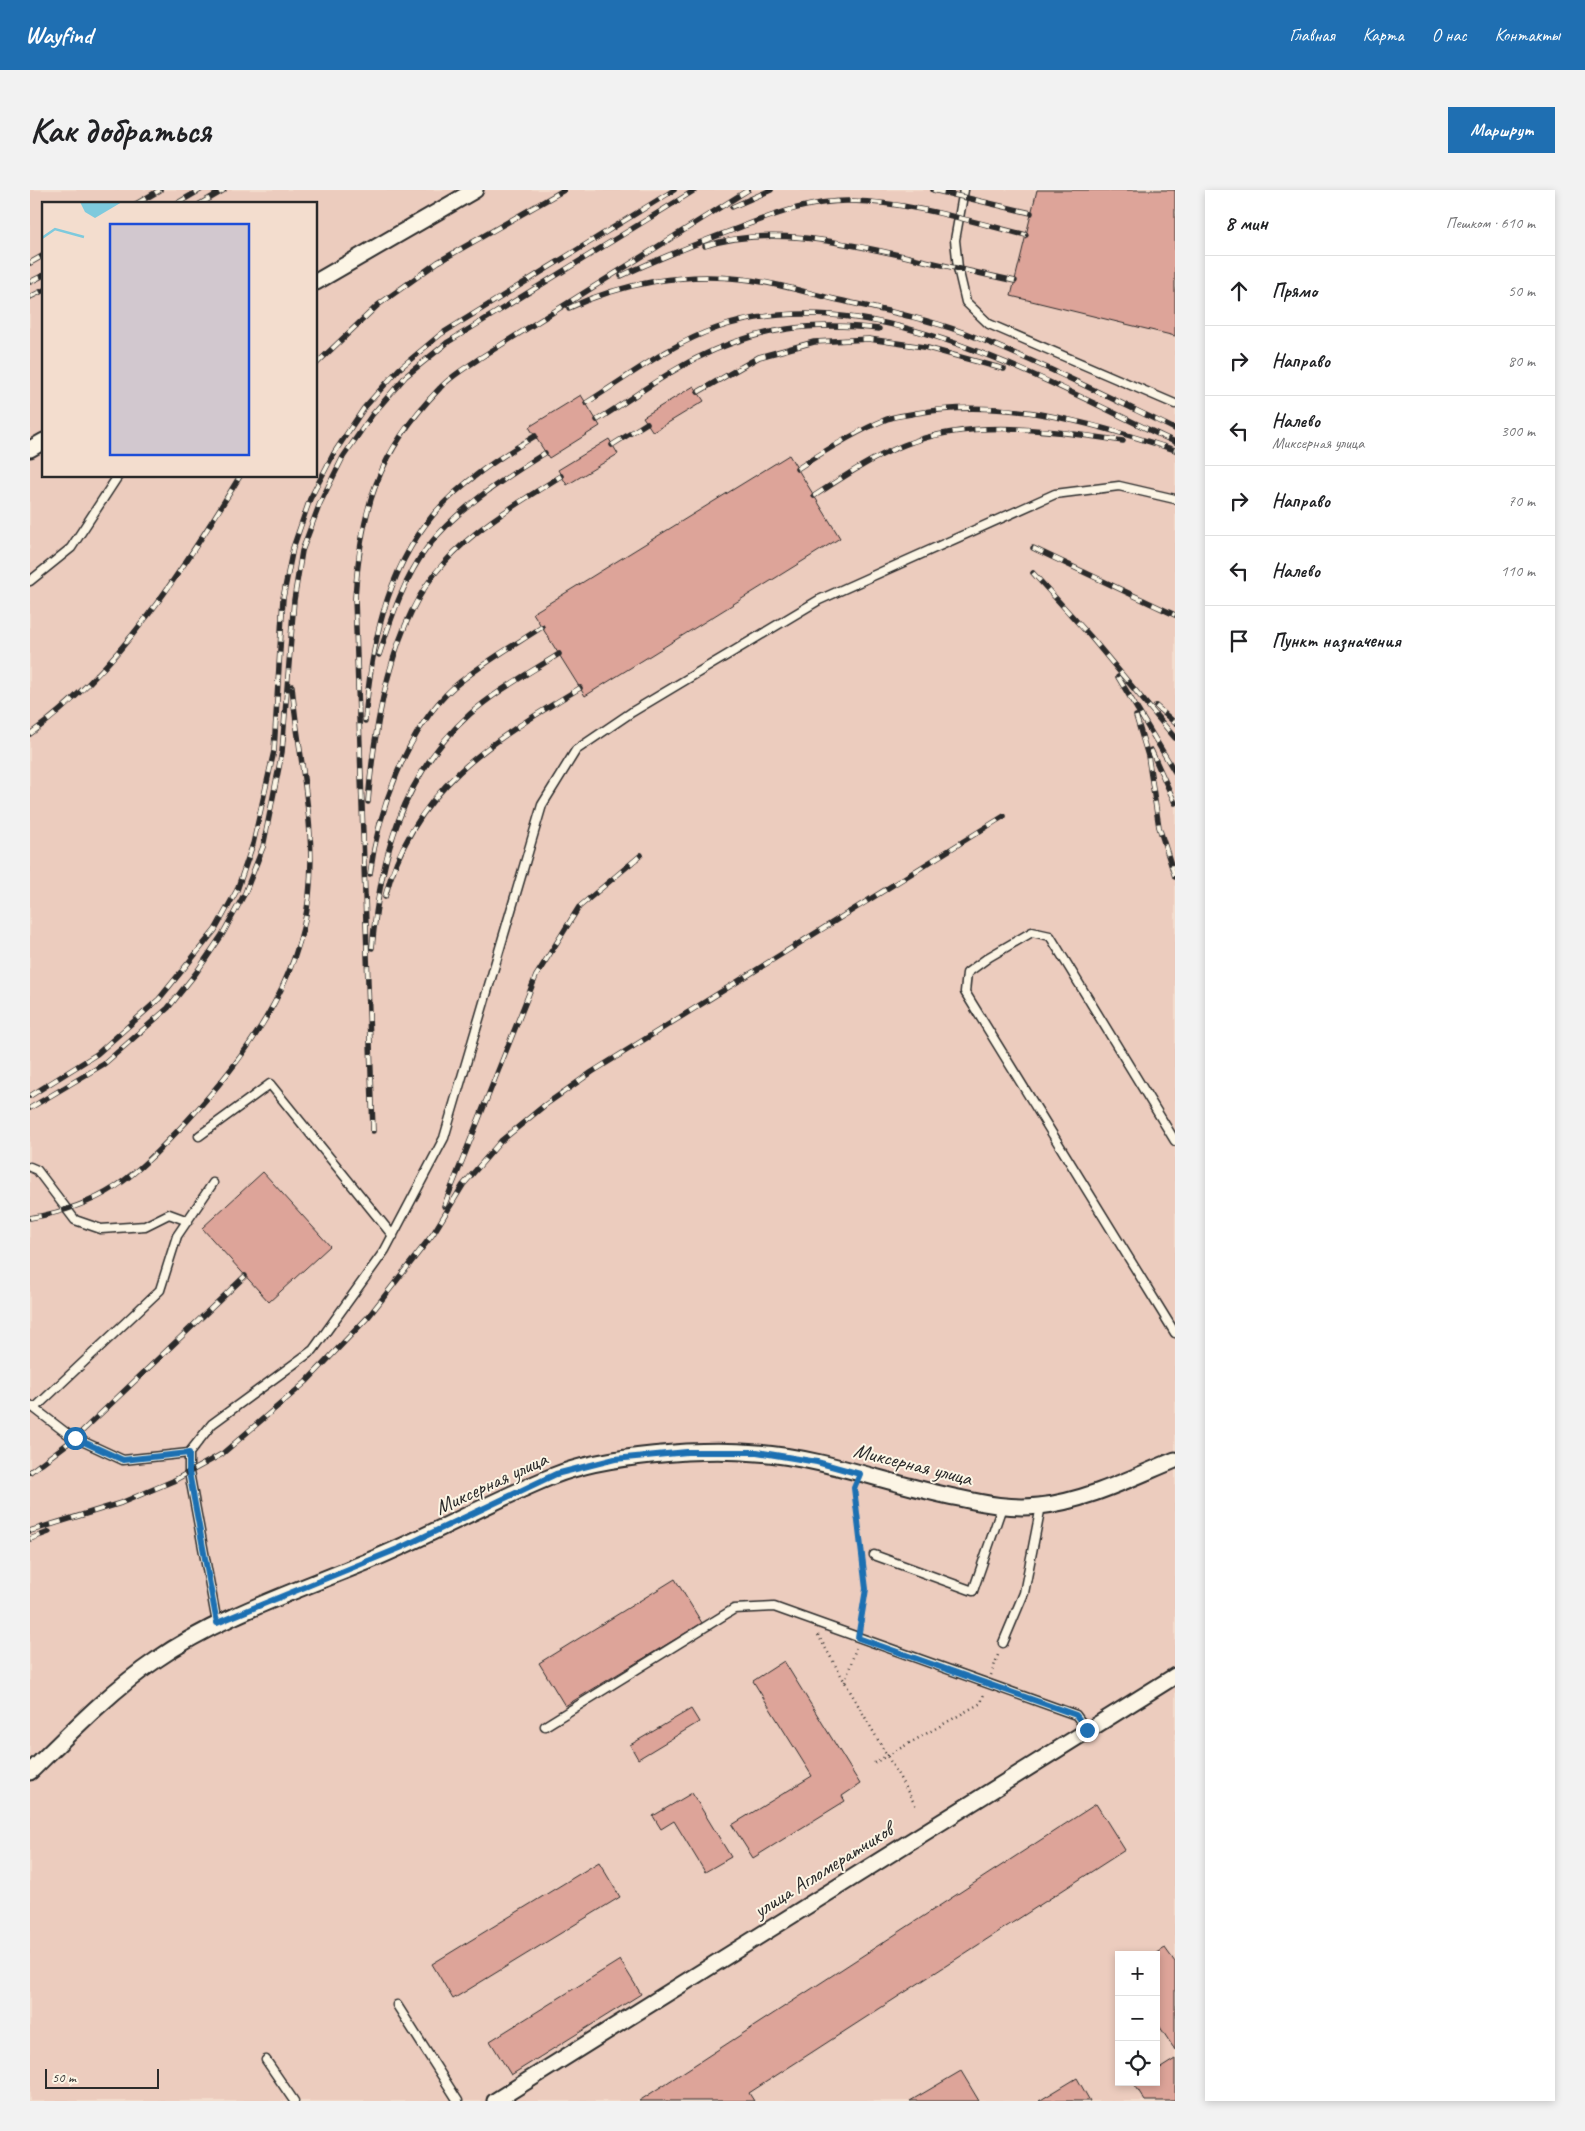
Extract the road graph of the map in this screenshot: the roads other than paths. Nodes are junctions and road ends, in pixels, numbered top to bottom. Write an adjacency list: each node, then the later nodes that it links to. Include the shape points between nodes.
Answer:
1 (475, 190): 3 (street)
2 (964, 190): 4 (lane, via 954,240 966,302 989,324)
3 (318, 281)
4 (1175, 404)
5 (42, 442): 6 (street)
6 (30, 449)
7 (117, 478): 9 (lane, via 71,548)
8 (1175, 499): 15 (lane, via 1119,486 1055,494 820,600 632,712 576,750 542,806 444,1138)
9 (30, 581)
10 (199, 1136): 15 (lane, via 270,1084)
11 (1175, 1141): 16 (lane, via 1050,936 1032,932 967,973 965,992)
12 (30, 1167): 14 (lane, via 37,1170 75,1220 101,1229 145,1226 169,1214)
13 (213, 1183): 14 (lane)
14 (188, 1221): 17 (lane, via 177,1236 160,1290)
15 (393, 1236): 18 (lane, via 313,1350 212,1424)
16 (1175, 1333)
17 (33, 1406): 18 (lane, via 69,1435 123,1460)
18 (189, 1453): 23 (lane, via 189,1472)
19 (1175, 1460): 20 (street, Миксерная улица, via 1095,1493)
20 (1041, 1506): 21 (street, Миксерная улица); 24 (lane, via 1024,1593)
21 (1002, 1507): 22 (lane, via 973,1591); 23 (street, Миксерная улица, via 817,1462 757,1452 687,1452 615,1459 556,1474 400,1548)
22 (874, 1554)
23 (217, 1623): 28 (street, Миксерная улица, via 116,1688)
24 (1002, 1643)
25 (1175, 1676): 27 (street, улица Агломератчиков)
26 (545, 1726): 27 (lane, via 734,1609 774,1608 1076,1715)
27 (1087, 1730): 33 (street, улица Агломератчиков)
28 (30, 1772)
29 (397, 2004): 32 (lane)
30 (266, 2060): 31 (lane)
31 (294, 2101)
32 (458, 2101)
33 (495, 2101)

